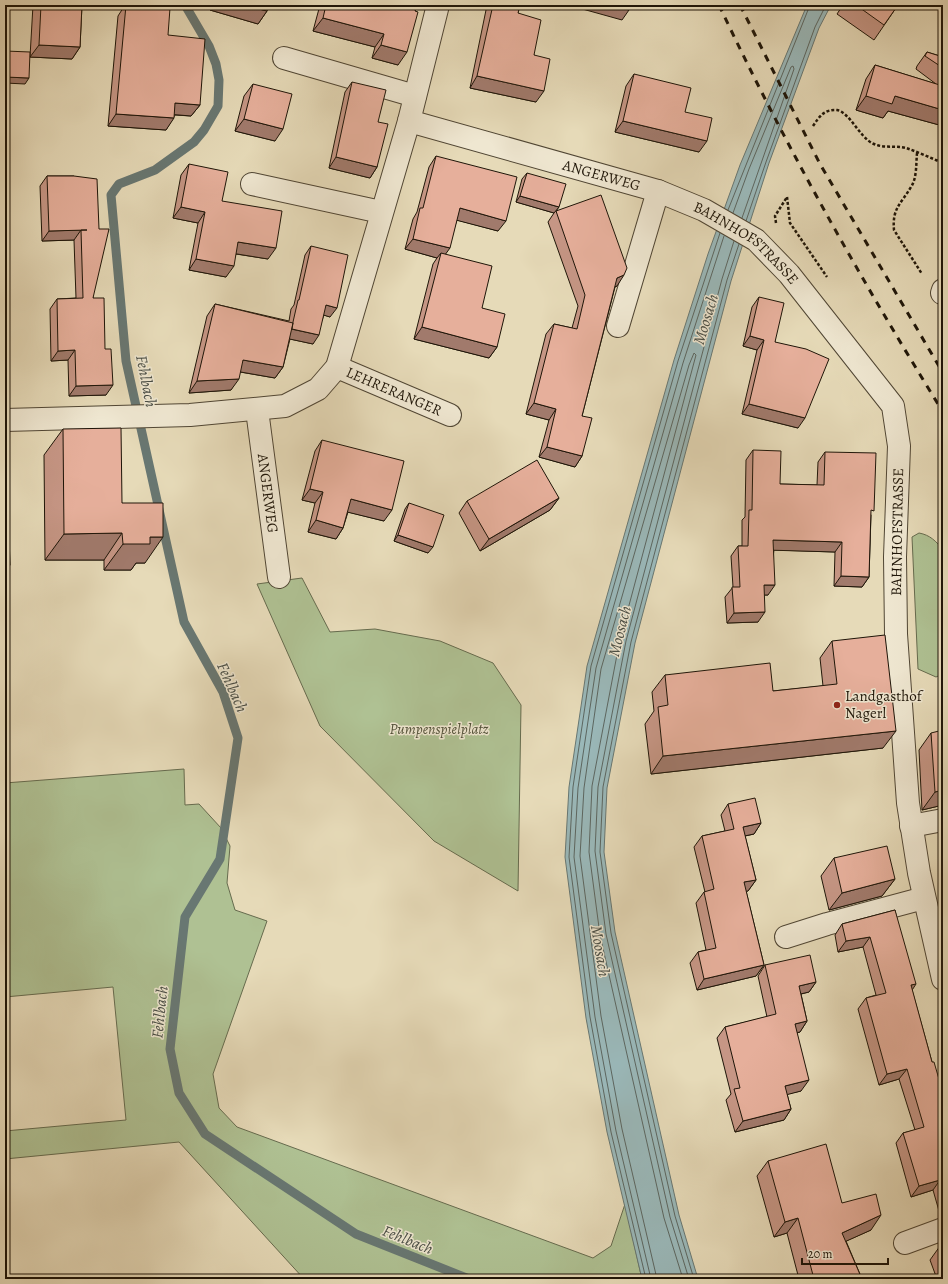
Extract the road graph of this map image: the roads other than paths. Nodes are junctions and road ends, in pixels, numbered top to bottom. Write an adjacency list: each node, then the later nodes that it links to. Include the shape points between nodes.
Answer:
1 (438, 5): 3 (street)
2 (284, 58): 3 (street)
3 (415, 96): 4 (street)
4 (409, 121): 6 (street, ANGERWEG); 7 (street)
5 (252, 184): 7 (street)
6 (658, 191): 8 (street, ANGERWEG); 15 (street, BAHNHOFSTRASSE, via 704,210 756,240 789,274 893,406 899,446 895,557 896,634)
7 (381, 212): 9 (street)
8 (618, 326)
9 (337, 367): 10 (street, via 318,389 299,400 285,406); 11 (street, LEHRERANGER)
10 (257, 410): 12 (street, via 136,417); 13 (street, ANGERWEG)
11 (450, 415)
12 (5, 420)
13 (279, 577)
14 (943, 820): 15 (street)
15 (911, 826): 16 (street, BAHNHOFSTRASSE)
16 (924, 898): 17 (street); 18 (street, BAHNHOFSTRASSE)
17 (786, 937)
18 (943, 979)
19 (943, 1229): 20 (street)
20 (905, 1243)

